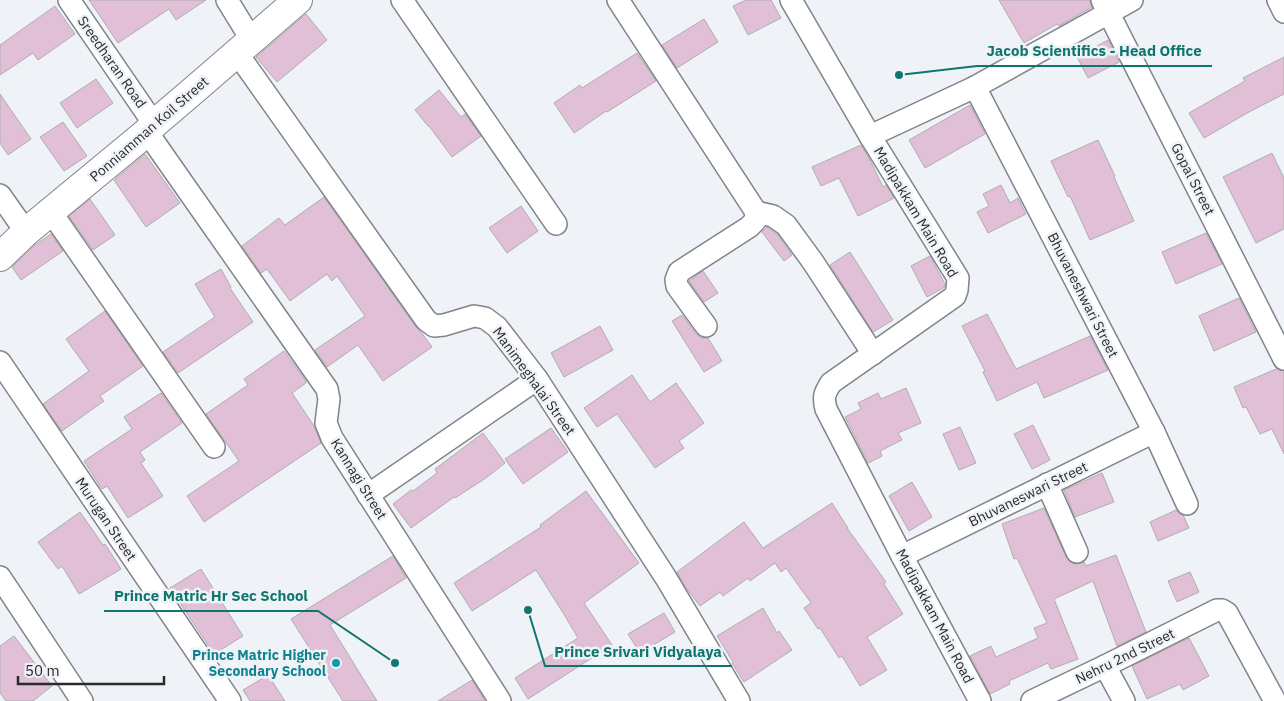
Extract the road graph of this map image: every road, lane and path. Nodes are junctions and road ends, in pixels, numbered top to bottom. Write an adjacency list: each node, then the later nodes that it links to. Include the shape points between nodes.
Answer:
1 (69, 0): 13 (street, Sreedharan Road)
2 (227, 0): 11 (street, Manimeghalai Street)
3 (298, 0): 11 (street, Ponniamman Koil Street)
4 (402, 0): 18 (street)
5 (618, 0): 17 (street)
6 (791, 0): 14 (street, Madipakkam Main Road)
7 (1132, 0): 9 (street)
8 (1278, 0): 10 (street)
9 (1106, 7): 12 (street); 23 (street, Gopal Street)
10 (1284, 12)
11 (244, 46): 13 (street, Ponniamman Koil Street); 25 (street, Manimeghalai Street, via 426,320 434,326 474,316 485,318 497,326)
12 (975, 87): 14 (street); 26 (street, Bhuvaneshwari Street)
13 (151, 128): 16 (street, Ponniamman Koil Street); 29 (street, Kannagi Street, via 327,389 326,423)
14 (870, 136): 22 (street, Madipakkam Main Road, via 958,278 955,296)
15 (0, 195): 19 (street)
16 (51, 212): 19 (street, Ponniamman Koil Street); 27 (street)
17 (756, 212): 21 (street, via 755,221 749,227 678,272 677,286); 22 (street, via 774,216 786,225)
18 (556, 224)
19 (26, 232): 20 (street, Ponniamman Koil Street)
20 (0, 257)
21 (706, 326)
22 (873, 354): 32 (street, Madipakkam Main Road, via 830,383 824,400)
23 (1284, 359)
24 (0, 362): 36 (street, Murugan Street)
25 (537, 380): 29 (street); 38 (street, Manimeghalai Street, via 666,578)
26 (1154, 432): 28 (street, Bhuvaneswari Street); 30 (street, Bhuvaneshwari Street)
27 (214, 447)
28 (1047, 484): 31 (street); 32 (street, Bhuvaneswari Street)
29 (368, 495): 37 (street, Kannagi Street)
30 (1188, 504)
31 (1077, 552)
32 (902, 556): 39 (street, Madipakkam Main Road)
33 (0, 577): 35 (street)
34 (1104, 666): 40 (street, Nehru 2nd Street); 41 (street); 42 (street, Nehru 2nd Street, via 1222,610 1227,612)
35 (82, 701)
36 (230, 701)
37 (500, 701)
38 (739, 701)
39 (980, 701)
40 (1032, 701)
41 (1124, 701)
42 (1275, 701)

